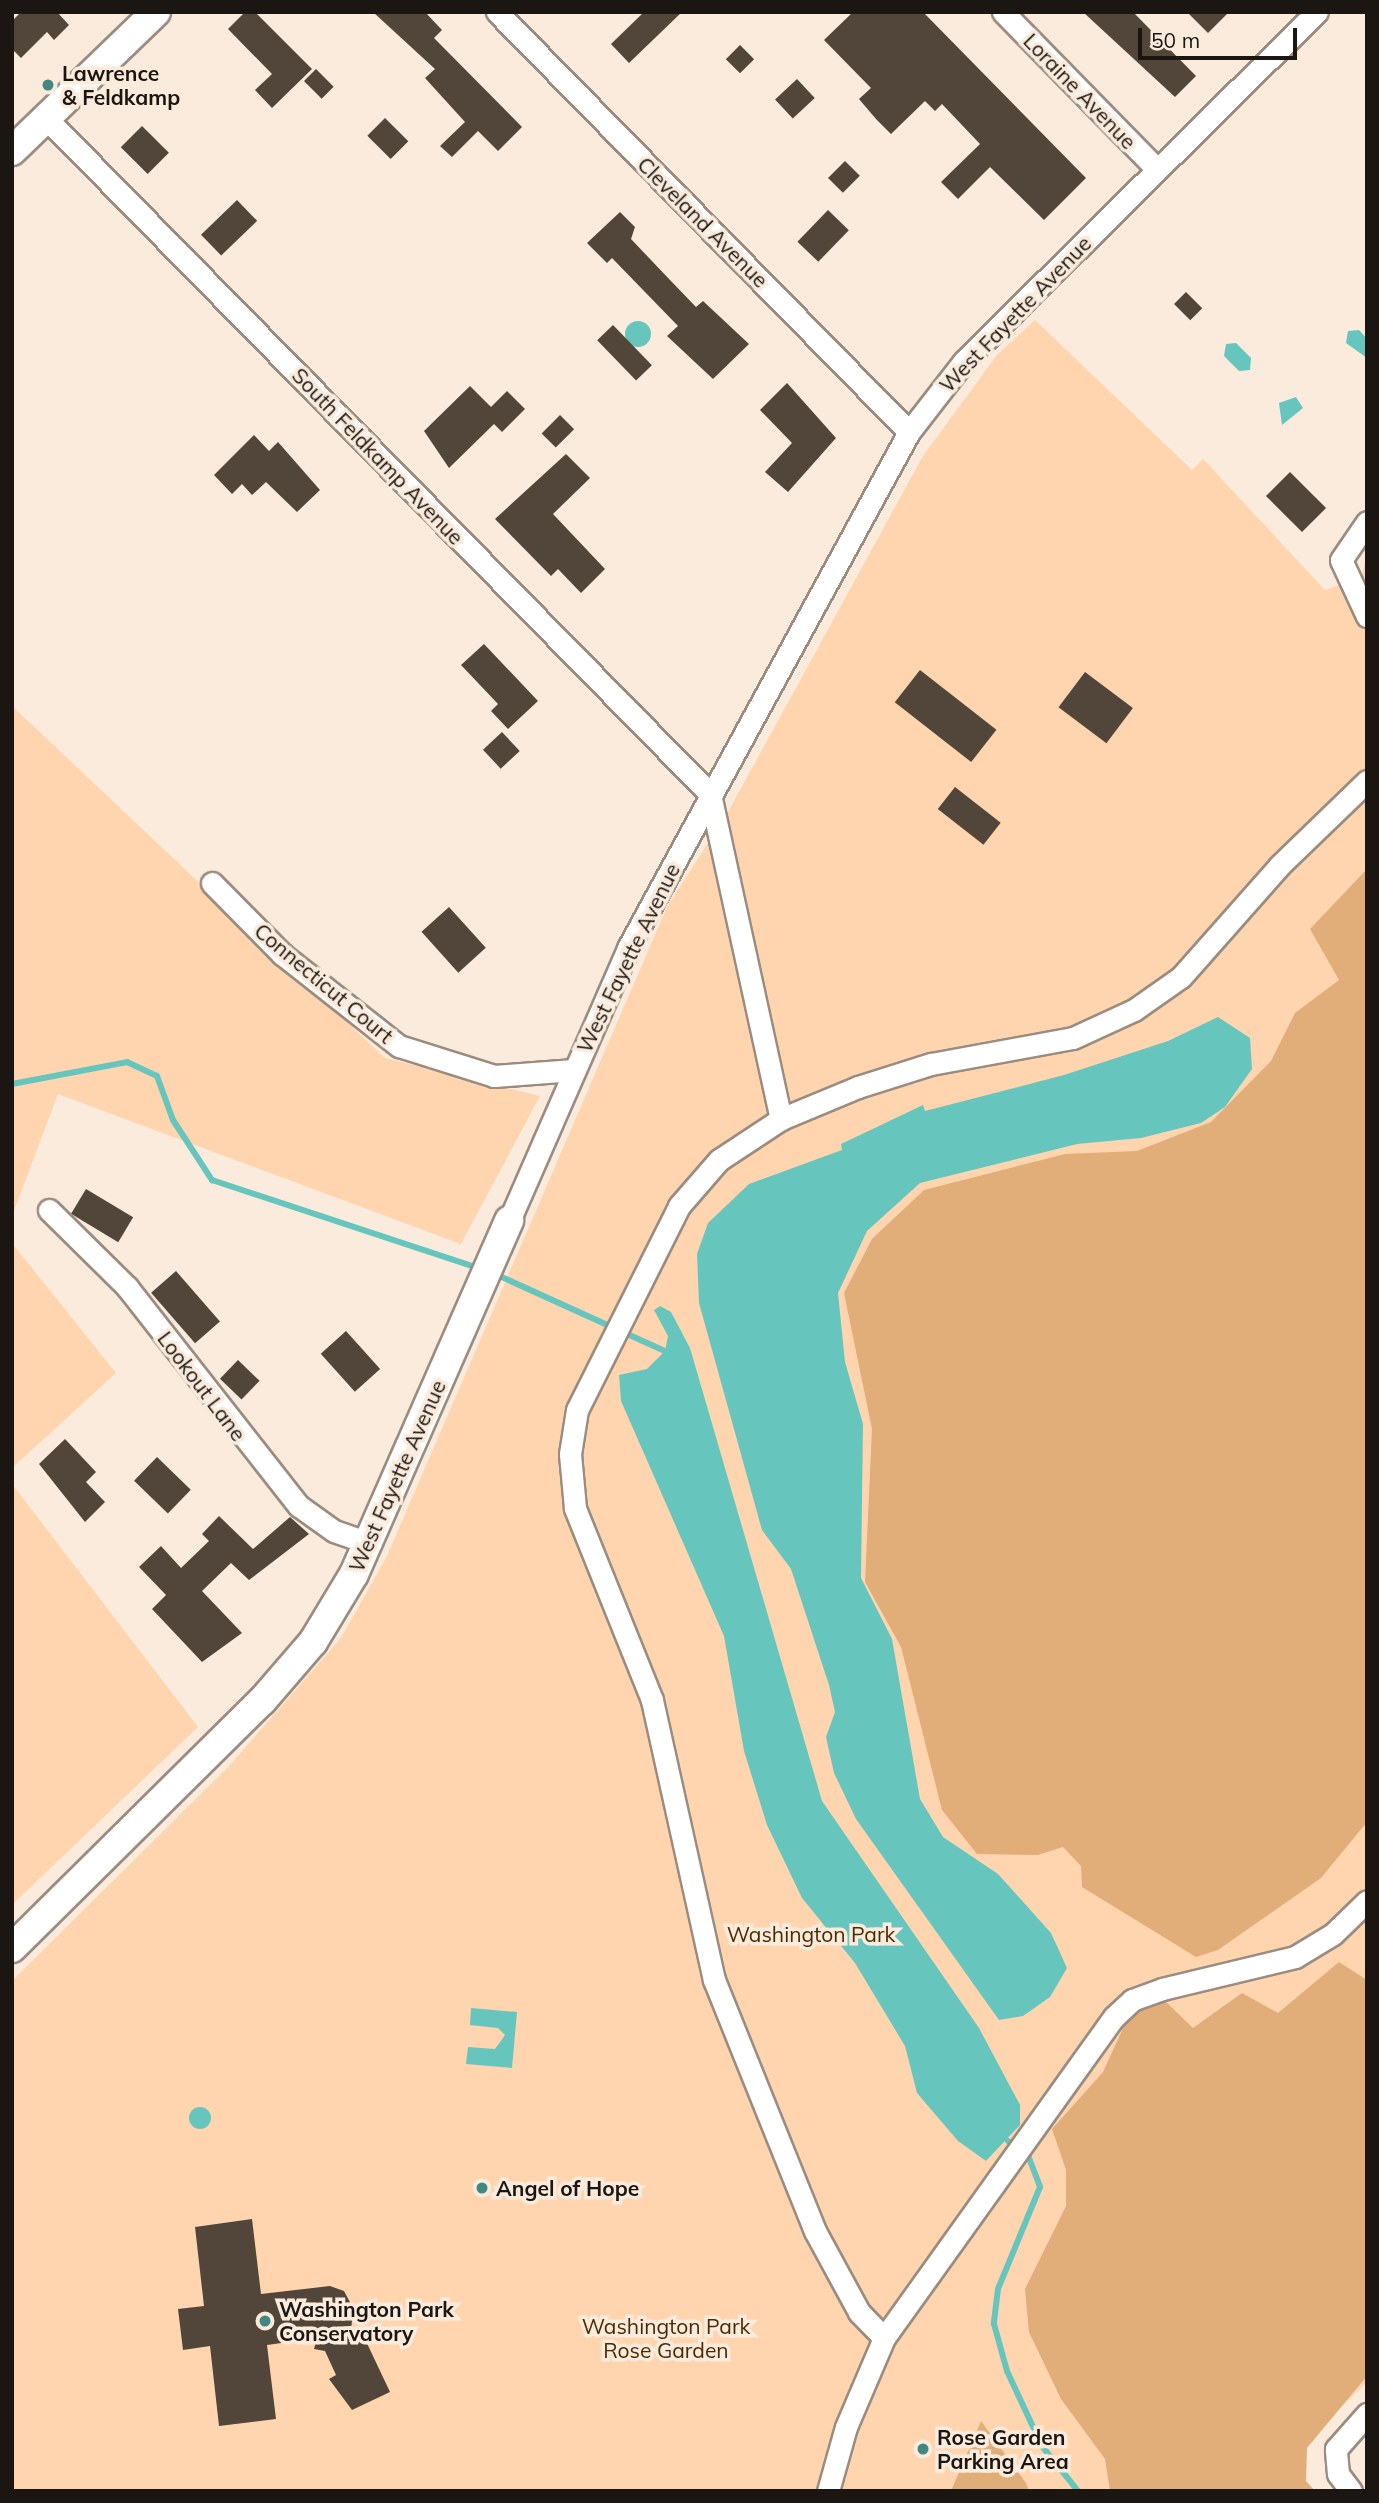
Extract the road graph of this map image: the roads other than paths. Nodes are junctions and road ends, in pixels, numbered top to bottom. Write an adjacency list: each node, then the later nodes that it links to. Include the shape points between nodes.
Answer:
1 (156, 12): 5 (street)
2 (497, 12): 8 (street, Cleveland Avenue)
3 (1003, 12): 7 (street, Loraine Avenue)
4 (1317, 12): 7 (street, West Fayette Avenue)
5 (46, 118): 6 (street); 12 (street, South Feldkamp Avenue)
6 (12, 151)
7 (1157, 169): 8 (street, West Fayette Avenue, via 964,361)
8 (909, 432): 12 (street, West Fayette Avenue)
9 (1367, 522): 10 (street, via 1341,560)
10 (1367, 616)
11 (1367, 781): 15 (street, via 1181,976 1134,1010 1073,1038 904,1070)
12 (710, 794): 14 (street, West Fayette Avenue, via 628,948); 15 (street)
13 (212, 883): 14 (street, Connecticut Court, via 282,954 399,1046 494,1076)
14 (574, 1070): 17 (street, West Fayette Avenue)
15 (780, 1119): 21 (street, via 719,1160 689,1191 609,1342 571,1434 575,1508 652,1700 714,1980 732,2032 830,2261)
16 (49, 1210): 18 (street, Lookout Lane, via 127,1287 299,1506 334,1531)
17 (509, 1221): 18 (street, West Fayette Avenue)
18 (368, 1543): 20 (street, West Fayette Avenue, via 326,1623 262,1701)
19 (1367, 1901): 21 (street, via 1333,1934 1295,1957 1132,2000)
20 (12, 1948)
21 (884, 2338): 23 (street, via 846,2427)
22 (1367, 2414): 24 (street, via 1344,2438 1334,2462)
23 (828, 2491)
24 (1351, 2491)

